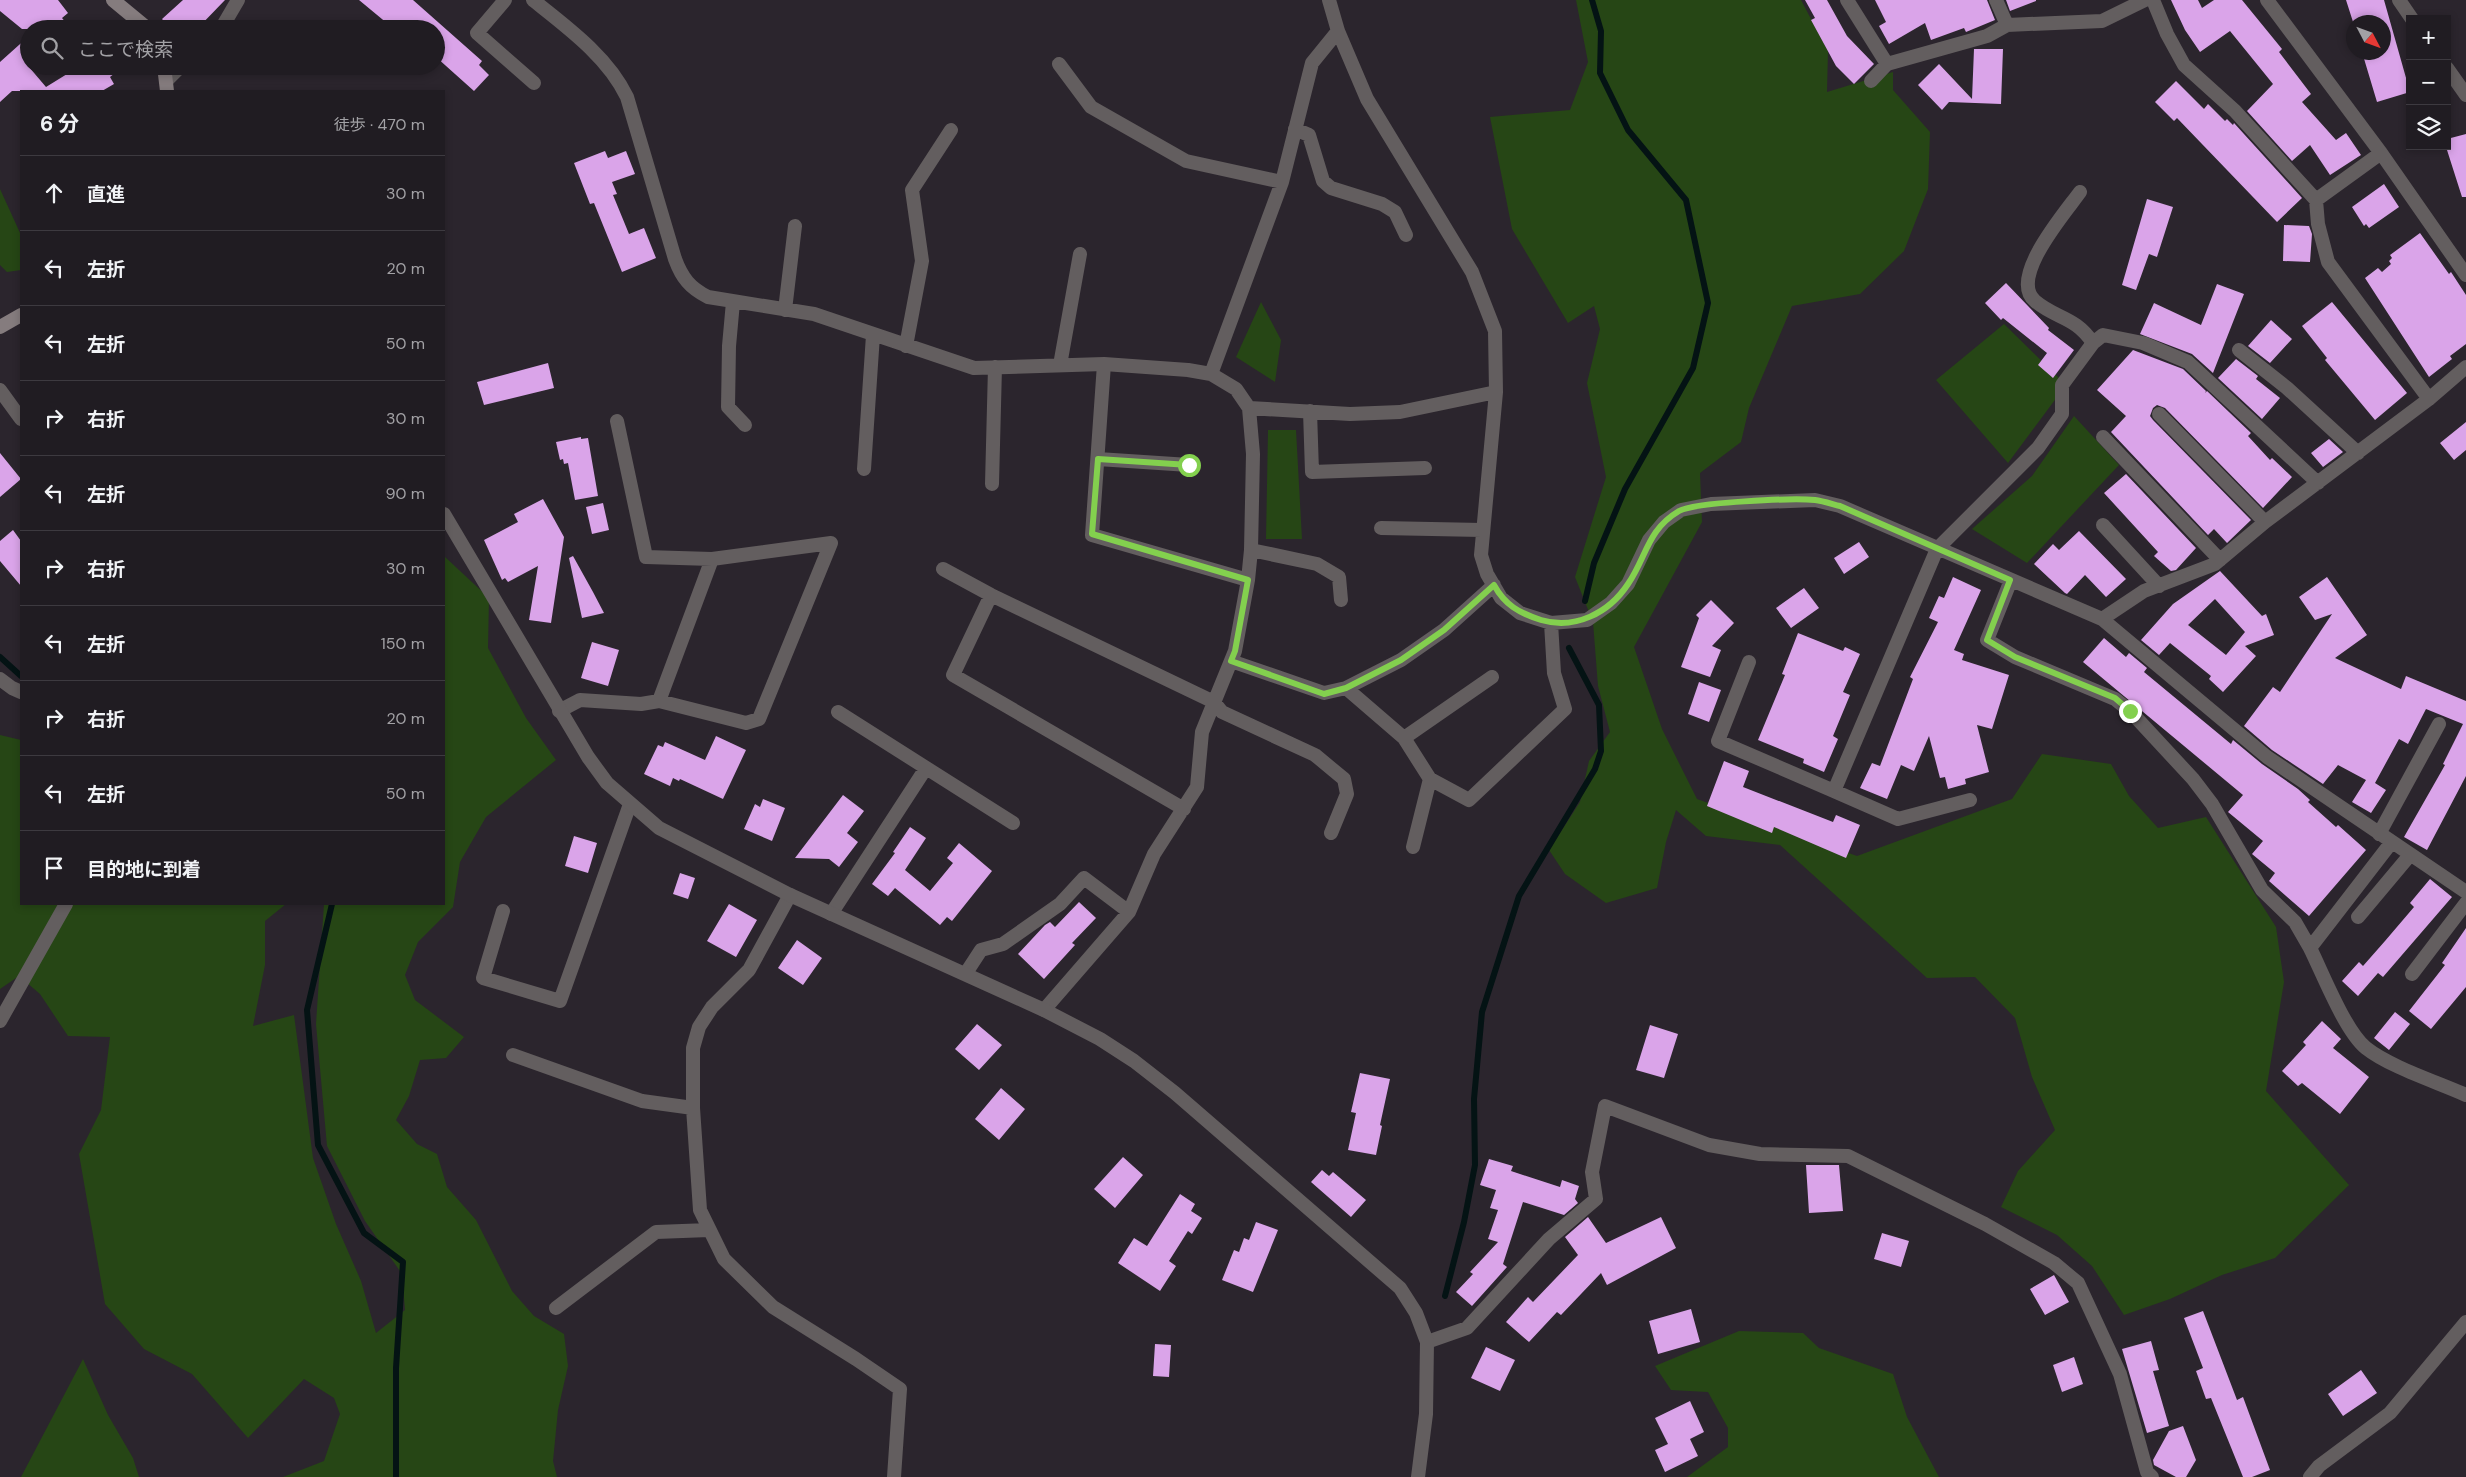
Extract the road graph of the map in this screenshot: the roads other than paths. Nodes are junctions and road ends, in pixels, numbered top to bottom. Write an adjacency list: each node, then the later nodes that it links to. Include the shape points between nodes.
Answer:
1 (113, 0): 13 (main road)
2 (238, 0): 14 (street)
3 (504, 0): 21 (street, via 477,33)
4 (533, 0): 33 (street, via 584,43 620,84 682,278 695,291)
5 (1330, 0): 16 (street)
6 (1848, 0): 18 (street)
7 (1996, 0): 15 (street)
8 (2145, 0): 15 (street, via 2102,21)
9 (2153, 0): 28 (street, via 2184,64 2235,111)
10 (2267, 0): 25 (street)
11 (2399, 0): 12 (street)
12 (2409, 15)
13 (137, 20)
14 (226, 20)
15 (2007, 25): 18 (street, via 1987,36)
16 (1338, 31): 24 (street, via 1312,62); 47 (street, via 1367,99 1472,272 1495,331)
17 (1059, 64): 26 (street, via 1090,107 1186,161)
18 (1887, 64): 20 (street)
19 (2451, 73): 22 (street)
20 (1871, 81)
21 (534, 83)
22 (2466, 94)
23 (951, 130): 39 (street, via 912,190 922,261)
24 (1295, 130): 26 (street); 30 (street, via 1309,136 1323,181 1331,188 1382,204 1395,212)
25 (2381, 153): 28 (street); 32 (street)
26 (1282, 182): 45 (street)
27 (2080, 192): 38 (street, via 2036,254 2027,278 2027,290 2034,301 2083,329)
28 (2316, 200): 48 (street, via 2318,224 2328,262)
29 (795, 226): 34 (street)
30 (1406, 235)
31 (1080, 254): 42 (street)
32 (2466, 275)
33 (733, 302): 34 (street); 54 (street, via 728,407)
34 (785, 310): 37 (street, via 814,314)
35 (20, 316): 36 (main road)
36 (0, 327)
37 (873, 335): 39 (street); 60 (street)
38 (2093, 343): 61 (street, via 2103,334 2143,343 2188,362); 68 (street, via 2062,385 2062,414 2038,448)
39 (906, 346): 43 (street, via 974,368)
40 (2239, 350): 56 (street, via 2287,388)
41 (1104, 364): 42 (street); 45 (street); 57 (street)
42 (1060, 365): 43 (street)
43 (994, 367): 62 (street)
44 (2466, 367): 48 (street)
45 (1211, 374): 49 (street, via 1236,389)
46 (0, 390): 52 (street)
47 (1496, 392): 50 (street, via 1400,412 1350,414); 67 (street)
48 (2429, 399): 56 (street)
49 (1249, 408): 50 (street); 69 (street, via 1253,454)
50 (1310, 411): 59 (street, via 1312,472)
51 (2159, 414): 64 (street)
52 (20, 418)
53 (617, 420): 70 (street, via 646,557)
54 (745, 425)
55 (2103, 436): 71 (street)
56 (2358, 453): 61 (street)
57 (1098, 459): 58 (street); 73 (street, via 1092,534)
58 (1189, 465)
59 (1425, 468)
60 (864, 469)
61 (2318, 483): 64 (street)
62 (992, 484)
63 (445, 516): 89 (street)
64 (2264, 522): 71 (street)
65 (2103, 525): 76 (street)
66 (1381, 528): 67 (street)
67 (1482, 530): 75 (street, via 1481,555)
68 (1937, 549): 74 (street); 80 (street, via 1840,506 1815,500 1711,504 1682,510 1664,522 1649,540 1628,584 1611,603 1587,620); 95 (street)
69 (1251, 550): 73 (street); 78 (street, via 1317,564 1339,577)
70 (712, 559): 87 (street); 87 (street, via 831,543 759,719 746,723)
71 (2220, 560): 76 (street)
72 (943, 568): 77 (street)
73 (1248, 580): 81 (street)
74 (2010, 580): 79 (street); 113 (street, via 1987,640 2015,657 2115,698 2130,711 2212,804 2262,890 2295,922)
75 (1494, 585): 80 (street, via 1501,598 1520,613); 85 (street, via 1444,630 1401,660)
76 (2159, 586): 79 (street, via 2144,591)
77 (991, 595): 88 (street); 98 (street, via 953,675)
78 (1341, 600)
79 (2102, 619): 101 (street, via 2267,757)
80 (1551, 623): 94 (street, via 1554,672 1565,709 1469,800)
81 (1231, 661): 85 (street, via 1324,694); 88 (street)
82 (1748, 662): 95 (street, via 1718,741)
83 (1492, 678): 92 (street)
84 (0, 679): 86 (street)
85 (1346, 688): 92 (street)
86 (20, 692)
87 (659, 701): 89 (street, via 641,704 580,700)
88 (1214, 702): 98 (street, via 1202,732 1197,787); 100 (street, via 1222,712 1316,755 1344,779 1347,794)
89 (559, 711): 97 (street, via 607,783)
90 (838, 712): 93 (street)
91 (2439, 724): 101 (street)
92 (1404, 738): 94 (street)
93 (926, 768): 99 (street); 111 (street)
94 (1430, 779): 103 (street)
95 (1834, 791): 96 (street, via 1898,818)
96 (1970, 800)
97 (630, 804): 106 (street, via 658,828); 109 (street, via 560,1000 483,978)
98 (1184, 809): 110 (street, via 1154,854)
99 (1012, 823)
100 (1331, 833)
101 (2379, 834): 102 (street)
102 (2391, 843): 104 (street); 113 (street)
103 (1413, 847)
104 (2410, 855): 105 (street); 112 (street)
105 (2466, 892)
106 (790, 895): 111 (street); 120 (street, via 749,970 712,1007 699,1027 693,1048)
107 (2466, 903): 115 (street)
108 (65, 905): 117 (street)
109 (503, 911)
110 (1129, 912): 114 (street, via 1084,878 1060,904 1003,944 981,950); 116 (street)
111 (831, 914): 114 (street)
112 (2358, 917)
113 (2310, 948): 119 (street, via 2351,1030 2364,1047)
114 (966, 974): 116 (street)
115 (2412, 974)
116 (1044, 1010): 124 (street, via 1100,1038 1134,1061 1374,1264 1400,1288 1416,1313)
117 (0, 1021)
118 (513, 1055): 120 (street, via 642,1101)
119 (2466, 1095)
120 (693, 1108): 121 (street, via 700,1210)
121 (709, 1230): 122 (street, via 656,1232); 125 (street, via 724,1259 773,1307 900,1389)
122 (556, 1308)
123 (2466, 1322): 128 (street, via 2390,1413 2319,1466)
124 (1427, 1342): 126 (street, via 1426,1414); 127 (street, via 1467,1328 1549,1239 1596,1199 1592,1172 1605,1106 1709,1145 1760,1154 1848,1156 1985,1224 2054,1263 2078,1283 2094,1315 2120,1374 2147,1472)
125 (894, 1477)
126 (1418, 1477)
127 (2152, 1477)
128 (2310, 1477)

